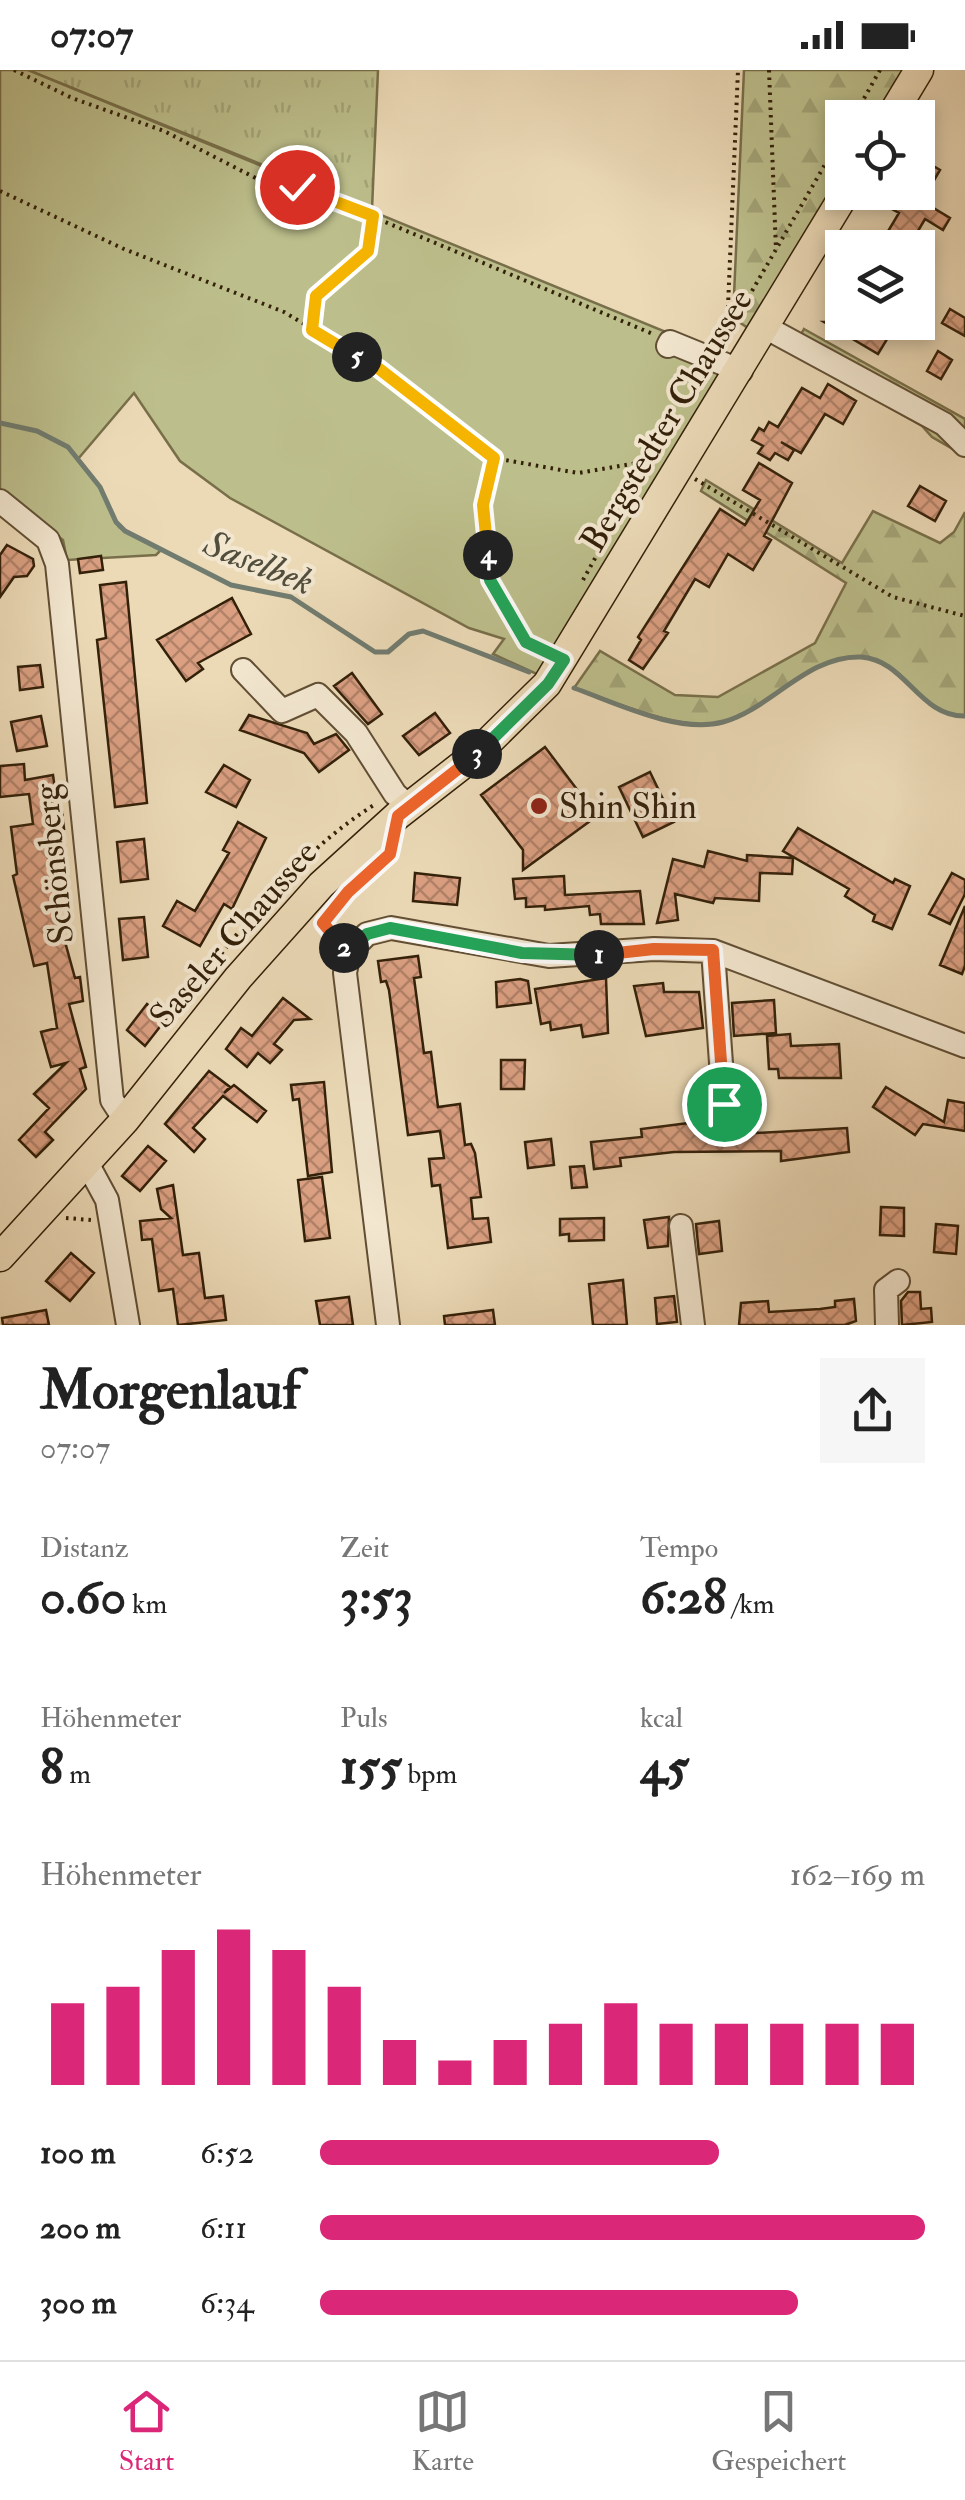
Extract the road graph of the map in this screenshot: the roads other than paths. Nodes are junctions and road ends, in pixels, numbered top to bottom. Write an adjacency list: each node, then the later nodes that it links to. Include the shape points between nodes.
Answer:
1 (919, 70): 2 (main road)
2 (901, 100)
3 (835, 210): 4 (main road, Bergstedter Chaussee)
4 (766, 327): 6 (main road, Bergstedter Chaussee); 7 (street, via 944,424)
5 (680, 344): 6 (street)
6 (740, 370): 10 (main road, Bergstedter Chaussee)
7 (965, 445)
8 (0, 502): 15 (street, Schönsberg, via 48,540 57,564 112,1100)
9 (243, 670): 11 (street, via 282,711 318,696 356,734)
10 (548, 684): 11 (main road, Saseler Chaussee, via 486,746)
11 (410, 807): 15 (main road, Saseler Chaussee, via 290,919)
12 (713, 950): 13 (street); 14 (street); 21 (street, via 577,958 390,928 367,934 349,952 347,995)
13 (965, 1046)
14 (724, 1104)
15 (125, 1120): 16 (main road, Saseler Chaussee)
16 (87, 1163): 18 (main road, Saseler Chaussee); 20 (street, via 111,1222)
17 (681, 1226): 22 (street)
18 (0, 1257)
19 (898, 1282): 23 (street, via 886,1290)
20 (128, 1325)
21 (388, 1325)
22 (693, 1325)
23 (887, 1325)

